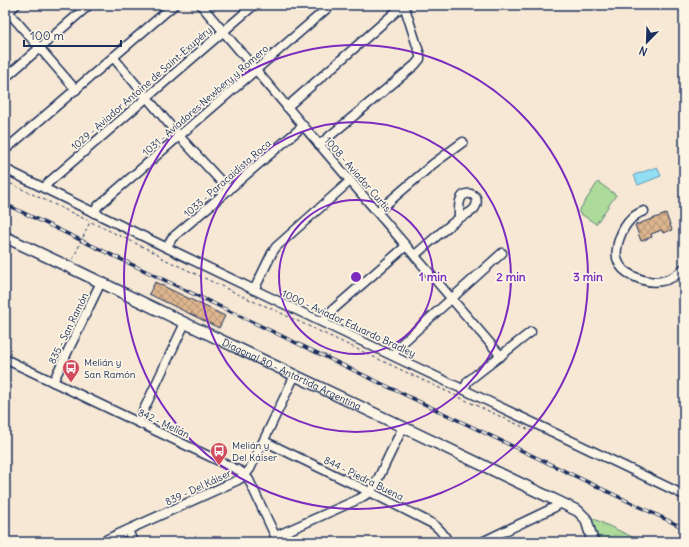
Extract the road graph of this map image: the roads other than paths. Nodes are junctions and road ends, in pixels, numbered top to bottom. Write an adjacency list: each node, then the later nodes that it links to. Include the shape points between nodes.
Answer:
1 (16, 5): 8 (street)
2 (89, 5): 10 (street)
3 (174, 5): 11 (street)
4 (201, 5): 9 (street, 1008 - Aviador Curtis)
5 (254, 5): 9 (street, 1029 - Aviador Antoine de Saint-Exupéry)
6 (331, 5): 12 (street, 1031 - Aviadores Newbery y Romero)
7 (404, 5): 16 (street); 20 (street, via 420,59)
8 (6, 11): 10 (street)
9 (223, 31): 12 (street, 1008 - Aviador Curtis); 15 (street, 1029 - Aviador Antoine de Saint-Exupéry)
10 (39, 48): 13 (street); 14 (street)
11 (113, 57): 14 (street); 15 (street)
12 (256, 70): 16 (street, 1008 - Aviador Curtis); 18 (street, 1031 - Aviadores Newbery y Romero)
13 (5, 78)
14 (76, 90): 21 (street)
15 (146, 97): 18 (street); 24 (street, 1029 - Aviador Antoine de Saint-Exupéry)
16 (287, 107): 17 (street, 1008 - Aviador Curtis)
17 (303, 126): 20 (street, 1008 - Aviador Curtis); 25 (street, 1033 - Paracaidista Roca)
18 (179, 136): 25 (street); 28 (street, 1031 - Aviadores Newbery y Romero, via 98,206)
19 (463, 142): 27 (street)
20 (319, 145): 23 (street, 1008 - Aviador Curtis)
21 (5, 150)
22 (5, 169): 24 (street, 1000 - Aviador Eduardo Bradley)
23 (350, 181): 27 (street, 1008 - Aviador Curtis); 37 (street, via 276,247)
24 (44, 188): 28 (street, 1000 - Aviador Eduardo Bradley)
25 (229, 190): 32 (street, 1033 - Paracaidista Roca, via 172,238)
26 (644, 211): 35 (street, via 634,215 623,230 616,251 617,261 631,275 654,282 669,279)
27 (377, 212): 31 (street, 1008 - Aviador Curtis)
28 (94, 213): 32 (street, 1000 - Aviador Eduardo Bradley)
29 (459, 218): 34 (street)
30 (5, 237): 36 (main road, Diagonal 80 - Antártida Argentina)
31 (406, 246): 34 (street, 1008 - Aviador Curtis); 39 (street, via 328,313)
32 (167, 247): 37 (street, 1000 - Aviador Eduardo Bradley)
33 (502, 253): 38 (street)
34 (415, 255): 38 (street, 1008 - Aviador Curtis)
35 (684, 268)
36 (101, 282): 40 (main road, Diagonal 80 - Antártida Argentina); 46 (street, 835 - San Ramón)
37 (254, 290): 39 (street, 1000 - Aviador Eduardo Bradley)
38 (452, 299): 42 (street, via 399,346); 43 (street, 1008 - Aviador Curtis)
39 (323, 322): 42 (street, 1000 - Aviador Eduardo Bradley)
40 (185, 323): 45 (main road, Diagonal 80 - Antártida Argentina); 48 (street)
41 (531, 332): 43 (street)
42 (393, 355): 47 (street, 1000 - Aviador Eduardo Bradley)
43 (501, 356): 47 (street, via 468,381)
44 (5, 359): 46 (street, 842 - Melián)
45 (295, 375): 49 (main road, Diagonal 80 - Antártida Argentina); 50 (street, 839 - Del Káiser)
46 (53, 382): 48 (street, 842 - Melián)
47 (464, 389): 53 (street, 1000 - Aviador Eduardo Bradley)
48 (138, 422): 51 (street, 842 - Melián)
49 (403, 427): 52 (street); 54 (main road, Diagonal 80 - Antártida Argentina)
50 (264, 441): 51 (street, 839 - Del Káiser); 52 (street, 844 - Piedra Buena)
51 (245, 475): 55 (street, 839 - Del Káiser); 56 (street, 842 - Melián)
52 (370, 492): 56 (street); 59 (street, 844 - Piedra Buena, via 439,528)
53 (684, 495)
54 (560, 503): 60 (street); 61 (main road, Diagonal 80 - Antártida Argentina, via 578,511 586,519)
55 (128, 530): 57 (street, 839 - Del Káiser); 58 (street)
56 (277, 539)
57 (101, 542)
58 (133, 542)
59 (448, 542)
60 (482, 542)
61 (593, 542)

